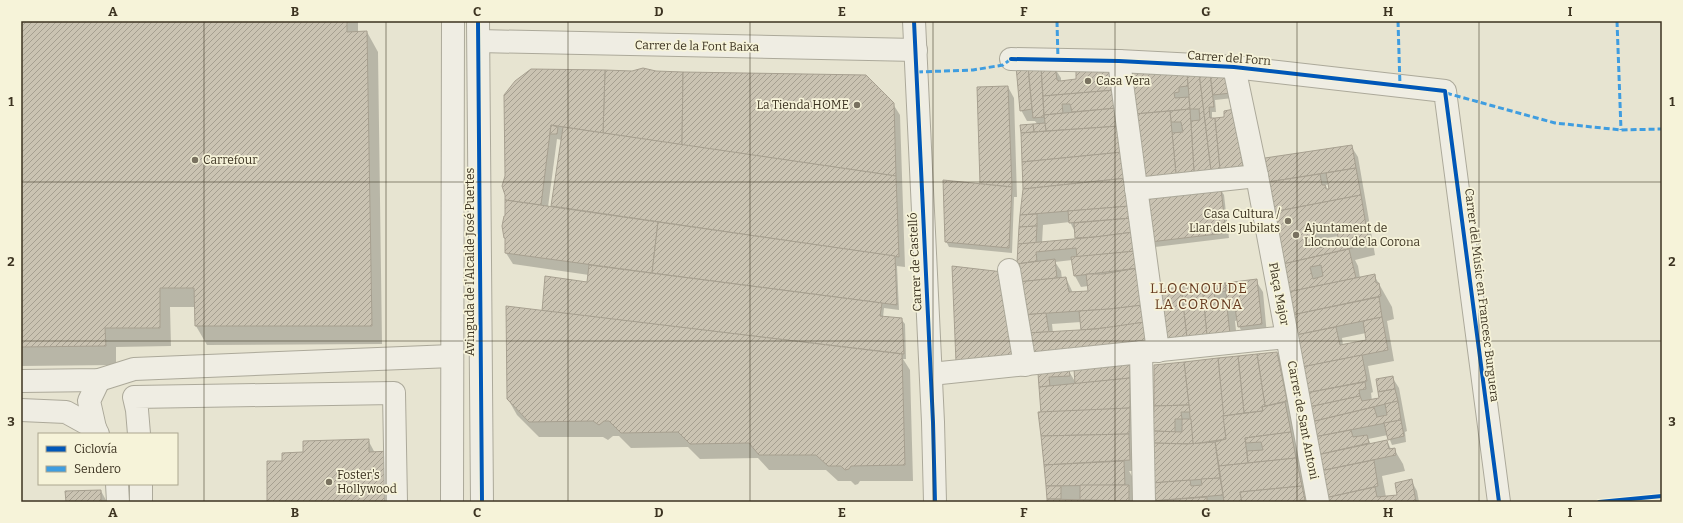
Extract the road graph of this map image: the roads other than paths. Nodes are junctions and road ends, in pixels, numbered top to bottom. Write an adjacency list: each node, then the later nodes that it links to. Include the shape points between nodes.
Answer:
1 (453, 21): 14 (street, Avinguda de l'Alcalde José Puertes)
2 (914, 21): 4 (street, Carrer de Castelló)
3 (479, 31): 4 (street, Carrer de la Font Baixa); 30 (street, Avinguda de l'Alcalde José Puertes)
4 (916, 50): 17 (street, Carrer de Castelló)
5 (1011, 59): 6 (street, Carrer del Forn)
6 (1119, 62): 7 (street, Carrer del Forn); 10 (street)
7 (1234, 67): 8 (street, Carrer del Forn); 9 (street, Plaça Major)
8 (1445, 91): 34 (street, Carrer del Músic en Francesc Burguera)
9 (1257, 176): 10 (street); 12 (street, Plaça Major)
10 (1136, 190): 13 (street)
11 (1009, 270): 16 (street)
12 (1287, 337): 13 (street, Plaça Major); 33 (street, Carrer de Sant Antoni)
13 (1149, 351): 16 (street, Plaça Major); 32 (street)
14 (452, 356): 15 (street); 29 (street, Avinguda de l'Alcalde José Puertes)
15 (394, 359): 18 (street, via 134,369); 20 (street)
16 (1025, 364): 17 (street, Plaça Major)
17 (931, 374): 31 (street, Carrer de Castelló)
18 (98, 380): 19 (street); 22 (street, via 89,402)
19 (21, 381)
20 (394, 393): 23 (street, via 134,397); 28 (street)
21 (21, 410): 22 (street, via 66,412)
22 (96, 431)
23 (139, 433)
24 (117, 485): 26 (street)
25 (141, 485): 27 (street)
26 (118, 502)
27 (141, 502)
28 (396, 502)
29 (452, 502)
30 (482, 502)
31 (935, 502)
32 (1144, 502)
33 (1318, 502)
34 (1499, 502)

